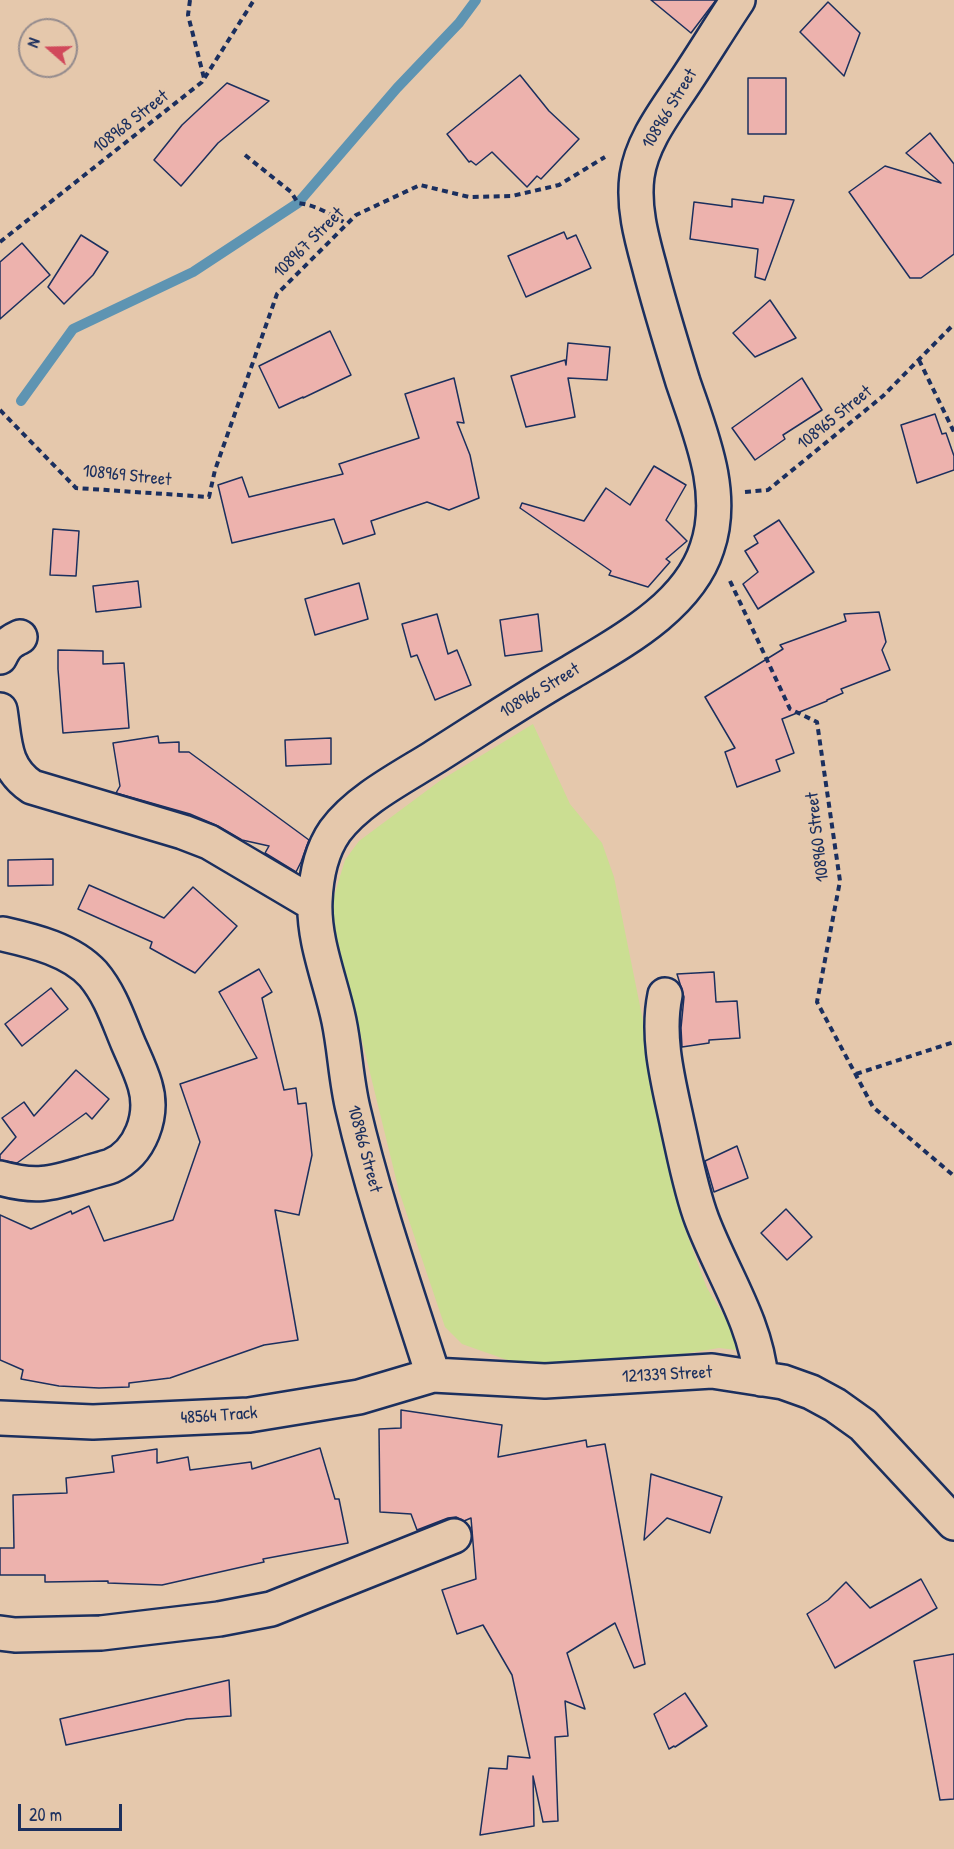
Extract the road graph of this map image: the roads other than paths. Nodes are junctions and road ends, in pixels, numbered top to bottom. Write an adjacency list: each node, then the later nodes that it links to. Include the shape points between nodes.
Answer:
1 (738, 0): 3 (street, 108966 Street, via 657,125 637,177 640,232 702,435 714,495 714,522 707,552 691,580 639,631 523,700 348,816 325,850)
2 (0, 710): 3 (street, via 6,752 20,779 32,787 209,842)
3 (314, 904): 7 (street, 108966 Street, via 339,1021 351,1104)
4 (3, 934): 6 (street, via 54,949 93,974 109,997 149,1104 142,1134 129,1153 112,1165 52,1184 33,1185)
5 (664, 995): 8 (street, via 662,1035 685,1161 701,1219 751,1331)
6 (0, 1178)
7 (433, 1375): 8 (street, 121339 Street, via 545,1381 712,1371); 9 (street, 48564 Track, via 359,1397 249,1415 93,1422)
8 (761, 1379): 10 (street, 121339 Street, via 811,1392 862,1425)
9 (0, 1418)
10 (954, 1523)
11 (454, 1536): 12 (street, via 271,1609 100,1633)
12 (0, 1633)

